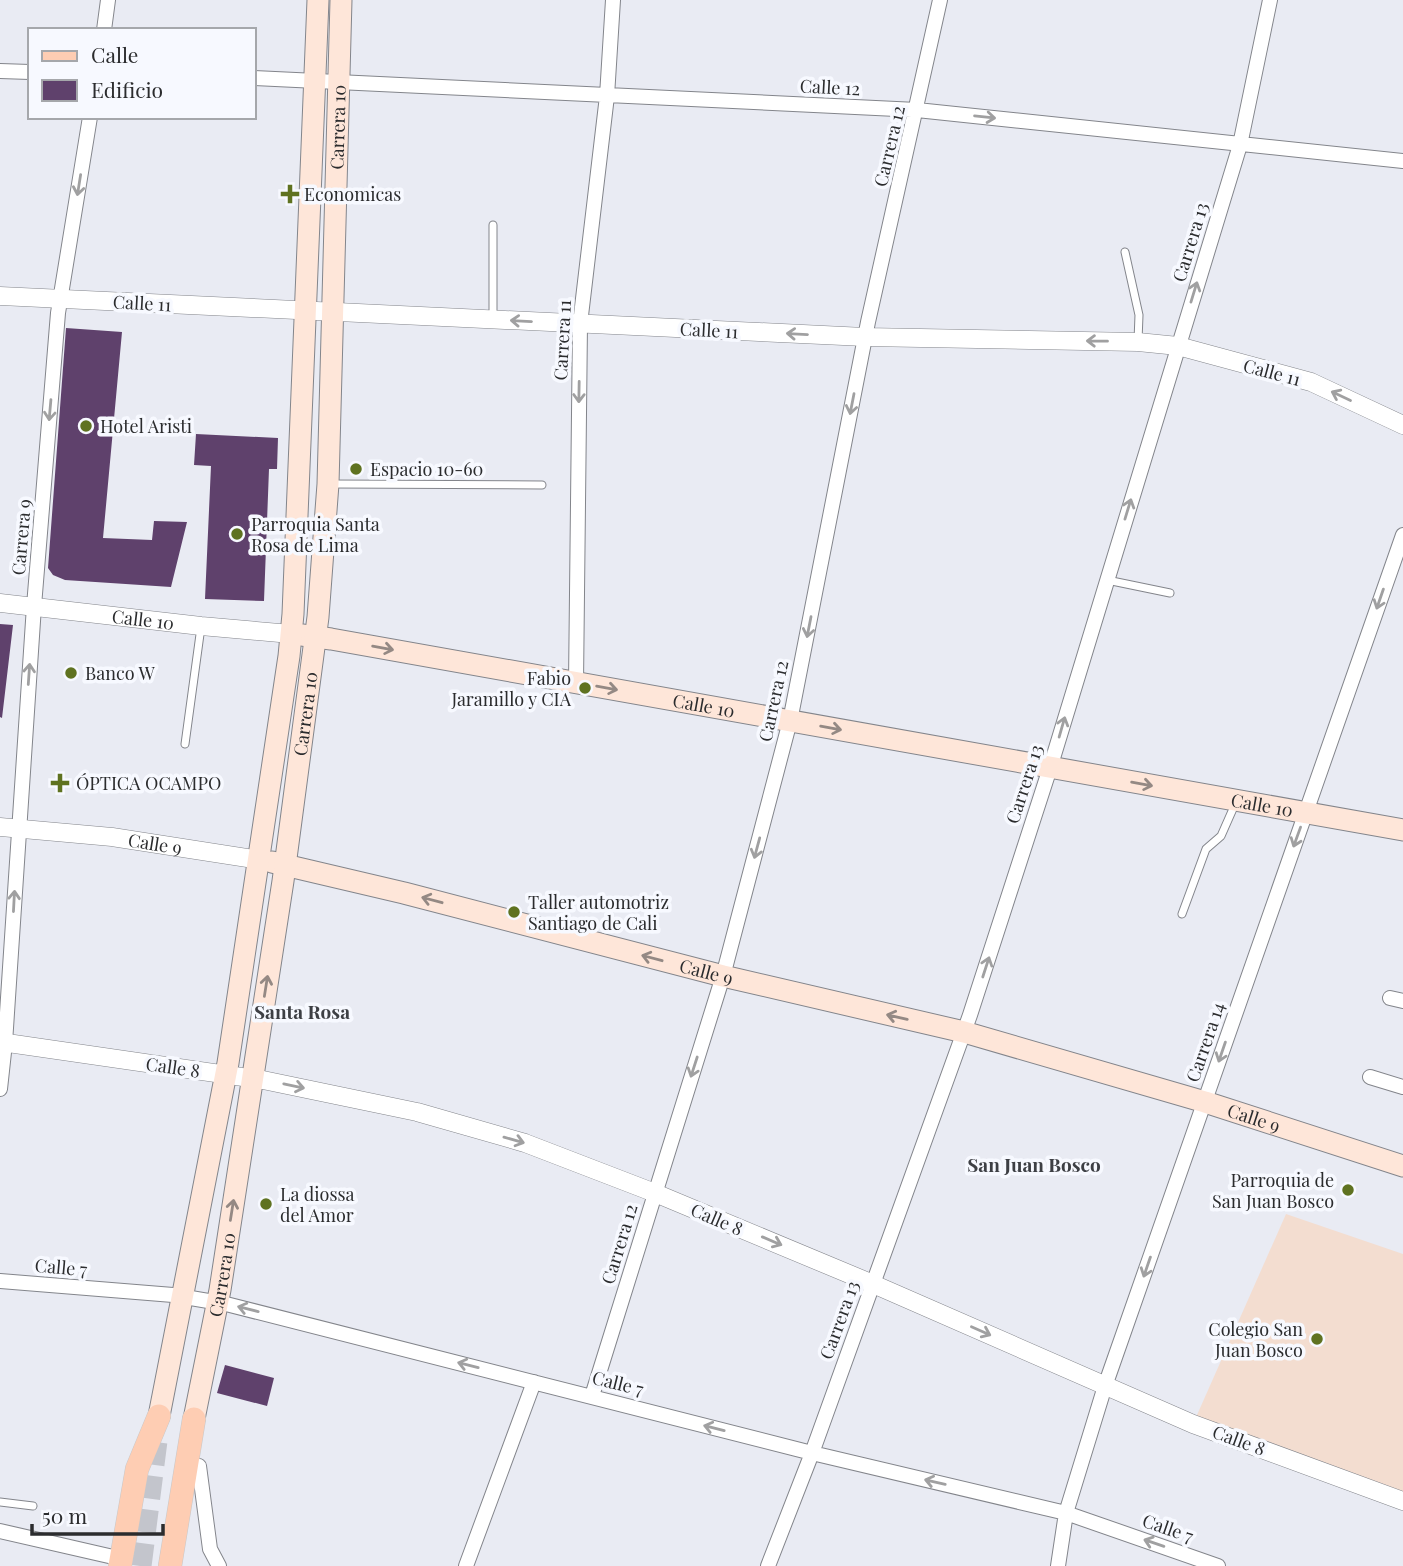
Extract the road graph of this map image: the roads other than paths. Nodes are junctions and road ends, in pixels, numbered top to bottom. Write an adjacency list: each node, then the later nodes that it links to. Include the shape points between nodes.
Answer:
1 (108, 0): 7 (street)
2 (318, 0): 11 (main road, Carrera 10)
3 (341, 0): 12 (main road, Carrera 10)
4 (613, 0): 13 (street, Carrera 11)
5 (940, 0): 14 (street, Carrera 12)
6 (1270, 0): 16 (street, Carrera 13)
7 (104, 28)
8 (0, 71): 9 (street)
9 (28, 72)
10 (256, 78): 11 (street, Calle 12)
11 (314, 79): 12 (street, Calle 12); 22 (main road, Carrera 10)
12 (339, 81): 13 (street, Calle 12); 23 (main road, Carrera 10)
13 (607, 96): 14 (street, Calle 12); 25 (street, Carrera 11)
14 (917, 110): 16 (street, Calle 12, one-way to 16); 26 (street, Carrera 12)
15 (90, 119): 21 (street, Carrera 9, one-way to 21)
16 (1240, 145): 17 (street, Calle 12); 28 (street, Carrera 13, one-way to 16)
17 (1403, 162)
18 (493, 225): 24 (lane)
19 (1125, 252): 27 (lane, via 1139,315)
20 (0, 296): 21 (street, Calle 11)
21 (61, 299): 22 (street, Calle 11); 36 (street, Carrera 9, one-way to 36)
22 (305, 310): 23 (street, Calle 11); 38 (main road, Carrera 10)
23 (332, 312): 24 (street, Calle 11); 30 (main road, Carrera 10)
24 (493, 319): 25 (street, Calle 11, one-way to 24)
25 (580, 324): 26 (street, Calle 11, one-way to 25); 40 (street, Carrera 11, one-way to 40)
26 (865, 337): 27 (street, Calle 11, one-way to 26); 41 (street, Carrera 12, one-way to 41)
27 (1138, 342): 28 (street, Calle 11)
28 (1178, 346): 29 (street, Calle 11, one-way to 28, via 1311,382); 33 (street, Carrera 13, one-way to 28)
29 (1403, 425)
30 (328, 484): 31 (lane); 39 (main road, Carrera 10)
31 (542, 485)
32 (1403, 535): 45 (street, Carrera 14, one-way to 45)
33 (1106, 580): 34 (lane); 43 (street, Carrera 13, one-way to 33)
34 (1170, 593)
35 (0, 603): 36 (street, Calle 10)
36 (34, 606): 37 (street, Calle 10); 46 (street, Carrera 9, one-way to 36)
37 (201, 626): 38 (street, Calle 10); 42 (lane)
38 (291, 634): 39 (main road, Calle 10); 48 (main road, Carrera 10)
39 (316, 637): 40 (main road, Calle 10, one-way to 40); 49 (main road, Carrera 10)
40 (576, 683): 41 (main road, Calle 10, one-way to 41)
41 (790, 721): 43 (main road, Calle 10, one-way to 43); 51 (street, Carrera 12, one-way to 51)
42 (185, 744)
43 (1050, 768): 44 (main road, Calle 10, one-way to 44); 52 (street, Carrera 13, one-way to 43)
44 (1237, 801): 45 (main road, Calle 10); 50 (lane, via 1221,836 1206,849)
45 (1305, 814): 47 (main road, Calle 10); 59 (street, Carrera 14, one-way to 59)
46 (9, 827): 48 (street, Calle 9, via 113,837); 53 (street, Carrera 9, one-way to 46)
47 (1403, 831)
48 (260, 860): 49 (main road, Calle 9); 54 (main road, Carrera 10)
49 (285, 864): 51 (main road, Calle 9, one-way to 49); 56 (main road, Carrera 10, one-way to 49)
50 (1182, 914)
51 (723, 976): 52 (main road, Calle 9, one-way to 51); 61 (street, Carrera 12, one-way to 61)
52 (964, 1032): 59 (main road, Calle 9); 63 (street, Carrera 13)
53 (3, 1042): 54 (street, Calle 8); 58 (street, Carrera 9)
54 (226, 1074): 56 (street, Calle 8); 64 (main road, Carrera 10)
55 (1370, 1077): 57 (street)
56 (252, 1078): 61 (street, Calle 8, one-way to 61, via 417,1112 525,1143); 65 (main road, Carrera 10, one-way to 56)
57 (1403, 1087)
58 (0, 1088)
59 (1205, 1101): 60 (main road, Calle 9); 67 (street, Carrera 14, one-way to 67)
60 (1403, 1166)
61 (655, 1193): 63 (street, Calle 8, one-way to 63); 68 (street, Carrera 12)
62 (0, 1281): 64 (street, Calle 7)
63 (873, 1284): 67 (street, Calle 8, one-way to 67); 71 (street, Carrera 13)
64 (183, 1297): 65 (street, Calle 7); 69 (main road, Carrera 10)
65 (217, 1302): 66 (street, Calle 7, one-way to 65); 70 (main road, Carrera 10)
66 (534, 1382): 68 (street, Calle 7); 82 (street)
67 (1105, 1386): 74 (street, Calle 8); 76 (street, Carrera 14)
68 (592, 1396): 71 (street, Calle 7, one-way to 68)
69 (158, 1424): 78 (main road, via 137,1469)
70 (193, 1426): 72 (main road); 79 (main road)
71 (812, 1453): 76 (street, Calle 7, one-way to 71); 83 (street, Carrera 13)
72 (199, 1466): 80 (main road); 81 (street, via 210,1549)
73 (0, 1502): 75 (lane)
74 (1403, 1502)
75 (33, 1506)
76 (1066, 1513): 84 (street, Carrera 14); 85 (street, Calle 7, one-way to 76)
77 (0, 1531): 78 (street)
78 (121, 1562)
79 (170, 1566)
80 (185, 1566)
81 (219, 1566)
82 (466, 1566)
83 (768, 1566)
84 (1058, 1566)
85 (1218, 1566)

